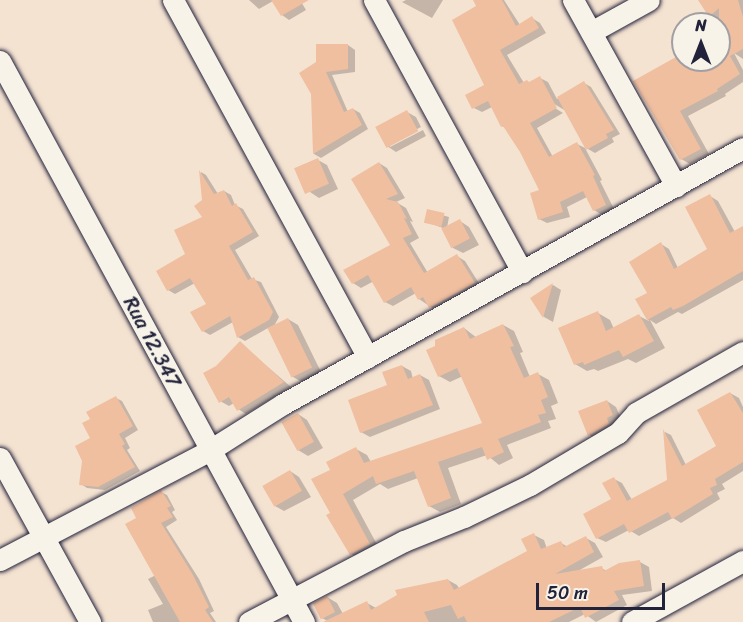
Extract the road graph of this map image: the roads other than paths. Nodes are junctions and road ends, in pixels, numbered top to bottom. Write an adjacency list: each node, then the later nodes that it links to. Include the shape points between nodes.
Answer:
1 (172, 0): 11 (street)
2 (374, 0): 9 (street)
3 (573, 0): 5 (street)
4 (649, 0): 5 (street)
5 (591, 32): 8 (street)
6 (0, 61): 12 (street, Rua 12.347)
7 (743, 148): 8 (street)
8 (676, 186): 9 (street)
9 (522, 272): 11 (street)
10 (743, 352): 17 (street, via 636,413 618,433 530,485 404,541)
11 (368, 357): 12 (street)
12 (210, 450): 14 (street); 17 (street, Rua 12.347)
13 (0, 458): 14 (street)
14 (42, 538): 15 (street); 18 (street)
15 (0, 560)
16 (743, 561): 21 (street)
17 (292, 599): 19 (street); 20 (street, Rua 12.347)
18 (90, 622)
19 (249, 622)
20 (304, 622)
21 (632, 622)

